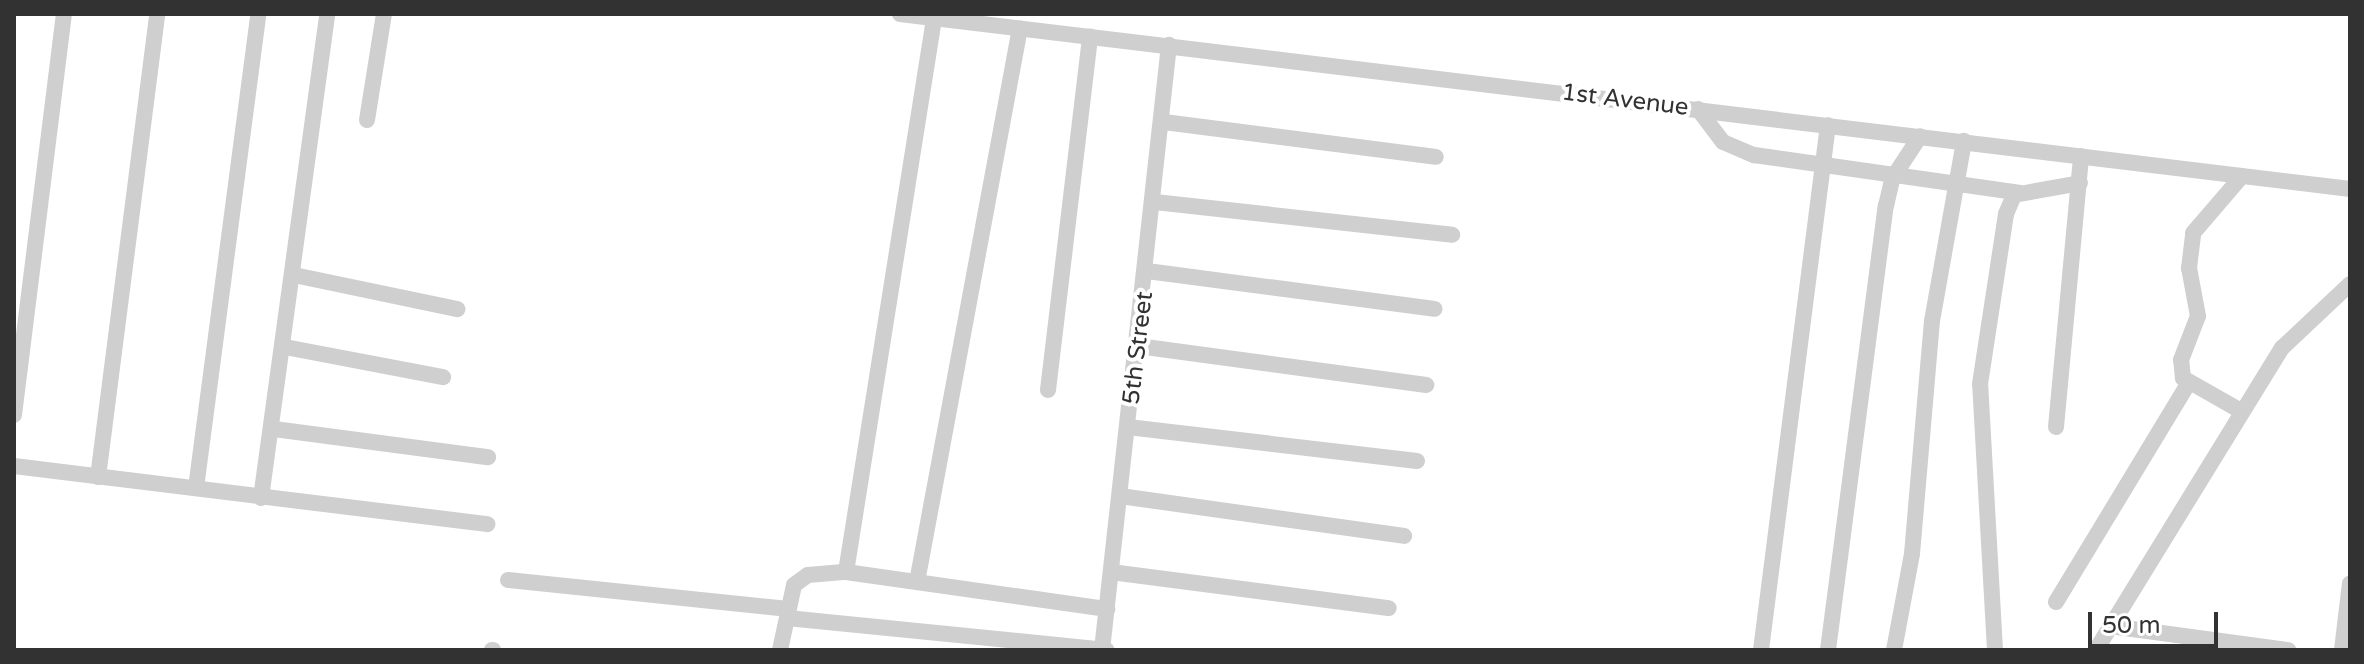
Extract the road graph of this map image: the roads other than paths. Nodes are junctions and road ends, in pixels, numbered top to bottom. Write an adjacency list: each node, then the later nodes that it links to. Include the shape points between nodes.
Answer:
1 (64, 14): 40 (street)
2 (157, 14): 47 (street)
3 (258, 14): 48 (street)
4 (327, 14): 29 (street)
5 (384, 14): 12 (street)
6 (900, 14): 7 (street, 1st Avenue)
7 (934, 19): 8 (street, 1st Avenue); 53 (street)
8 (1020, 28): 9 (street, 1st Avenue); 56 (street)
9 (1090, 36): 10 (street, 1st Avenue); 38 (street)
10 (1169, 45): 11 (street, 1st Avenue); 13 (street, 5th Street)
11 (1698, 109): 14 (street, 1st Avenue); 19 (street, via 1737,149)
12 (367, 120)
13 (1164, 122): 18 (street); 26 (street, 5th Street)
14 (1828, 125): 15 (street, 1st Avenue); 19 (street)
15 (1920, 136): 16 (street, 1st Avenue); 20 (street)
16 (1964, 141): 17 (street, 1st Avenue); 22 (street)
17 (2081, 156): 21 (street, 1st Avenue); 23 (street)
18 (1436, 157)
19 (1823, 159): 20 (street); 65 (street)
20 (1899, 171): 22 (street); 66 (street, via 1876,264)
21 (2242, 176): 24 (street, 1st Avenue); 36 (street, via 2193,233 2189,268 2198,316 2181,360)
22 (1956, 181): 25 (street); 67 (street)
23 (2080, 183): 25 (street); 42 (street)
24 (2350, 189)
25 (2020, 193): 68 (street, via 2006,214 1980,384)
26 (1155, 202): 27 (street); 28 (street, 5th Street)
27 (1452, 235)
28 (1147, 271): 32 (street); 33 (street, 5th Street)
29 (294, 275): 31 (street); 34 (street)
30 (2350, 284): 39 (street, via 2282,348)
31 (457, 309)
32 (1434, 309)
33 (1138, 346): 37 (street); 41 (street, 5th Street)
34 (285, 347): 35 (street); 43 (street)
35 (443, 377)
36 (2189, 382): 39 (street); 58 (street)
37 (1426, 385)
38 (1048, 390)
39 (2241, 411): 62 (street)
40 (14, 415)
41 (1128, 427): 45 (street); 49 (street, 5th Street)
42 (2056, 427)
43 (274, 429): 44 (street); 50 (street)
44 (488, 457)
45 (1417, 461)
46 (14, 466): 47 (street)
47 (98, 477): 48 (street)
48 (196, 488): 50 (street)
49 (1120, 496): 52 (street); 54 (street, 5th Street)
50 (261, 498): 51 (street)
51 (487, 524)
52 (1404, 536)
53 (846, 572): 56 (street); 61 (street, via 808,575 794,585)
54 (1111, 572): 59 (street); 60 (street, 5th Street)
55 (508, 580): 61 (street)
56 (917, 582): 60 (street)
57 (2350, 583): 71 (street)
58 (2056, 602)
59 (1389, 608)
60 (1107, 609): 64 (street, 5th Street)
61 (788, 613): 63 (street); 64 (street)
62 (2110, 626): 69 (street); 70 (street)
63 (780, 650)
64 (1103, 650)
65 (1761, 650)
66 (1828, 650)
67 (1894, 650)
68 (1995, 650)
69 (2096, 650)
70 (2288, 650)
71 (2342, 650)

